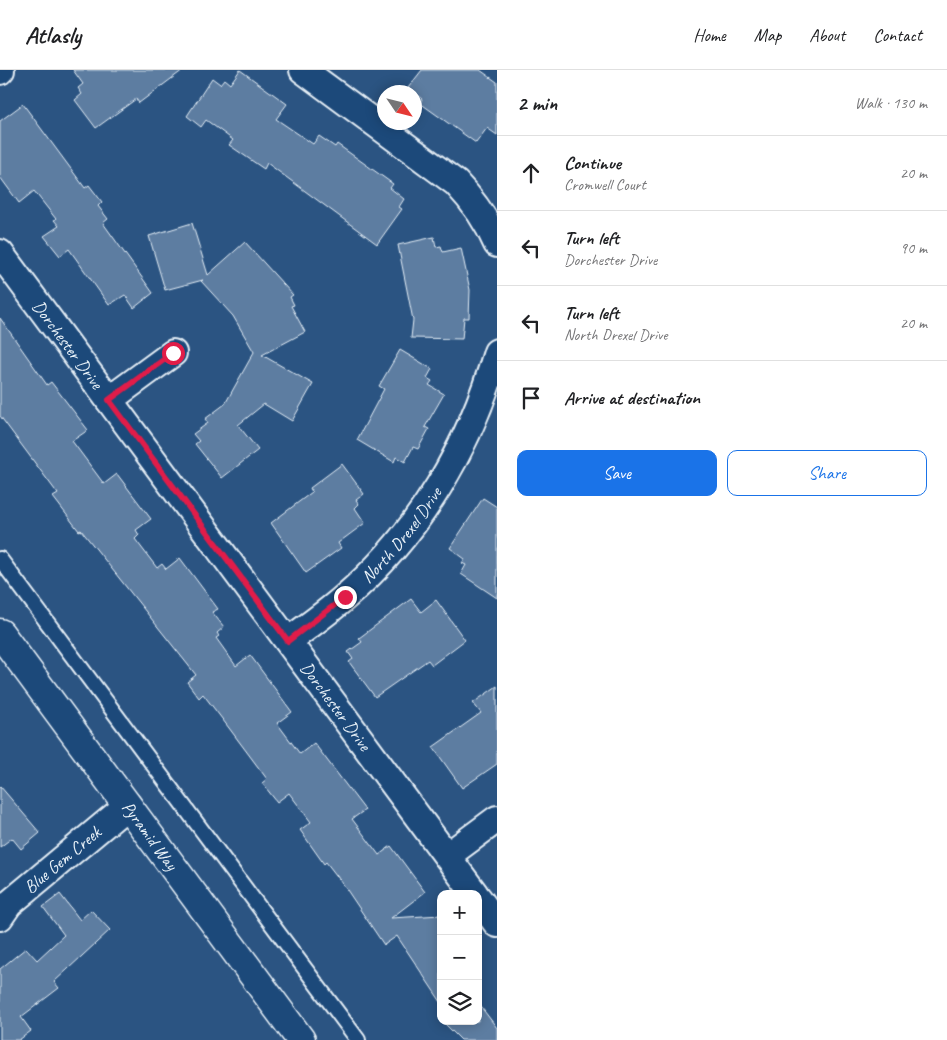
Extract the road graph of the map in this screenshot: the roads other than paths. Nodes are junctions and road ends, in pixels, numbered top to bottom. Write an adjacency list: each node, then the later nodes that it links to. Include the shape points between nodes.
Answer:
1 (303, 70): 2 (street, via 456,183 475,203)
2 (497, 244)
3 (0, 253): 6 (street, Dorchester Drive)
4 (497, 352): 9 (street, North Drexel Drive, via 468,435 443,481 415,522 382,562 345,597)
5 (173, 353): 6 (street)
6 (109, 400): 9 (street, Dorchester Drive)
7 (0, 559): 18 (lane)
8 (0, 633): 10 (main road, Pyramid Way)
9 (288, 641): 12 (street, Dorchester Drive)
10 (128, 805): 15 (street, Blue Gem Creek); 17 (main road, Pyramid Way)
11 (497, 820): 12 (street)
12 (447, 856): 13 (street, Dorchester Drive)
13 (472, 890)
14 (482, 903): 16 (street)
15 (3, 906)
16 (497, 924)
17 (300, 1040)
18 (358, 1040)

